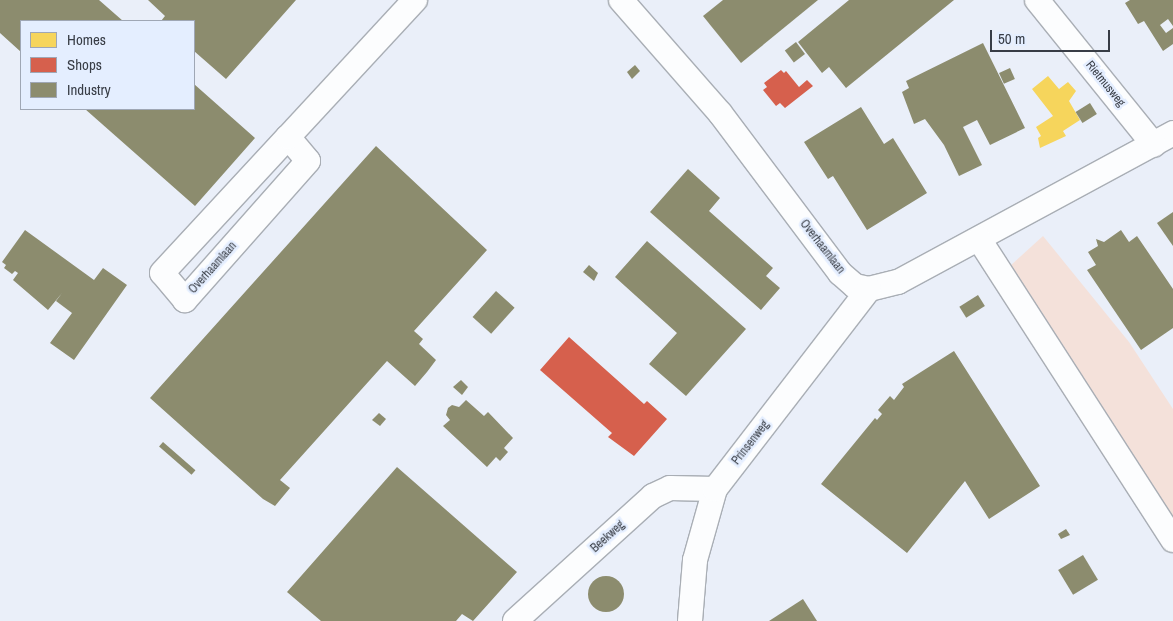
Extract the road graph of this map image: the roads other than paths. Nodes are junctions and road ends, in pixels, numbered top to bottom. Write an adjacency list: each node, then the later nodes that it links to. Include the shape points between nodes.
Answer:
1 (415, 0): 4 (street, Overhaamlaan)
2 (621, 0): 7 (street, Overhaamlaan, via 720,113 840,273 855,286)
3 (1037, 0): 5 (street, Rietmusweg)
4 (288, 137): 4 (street, Overhaamlaan, via 308,162 185,300 162,273)
5 (1163, 139): 6 (street)
6 (979, 239): 7 (street, via 898,282); 9 (street)
7 (870, 289): 8 (street, Prinsenweg)
8 (715, 489): 10 (street, Beekweg, via 670,488 653,496); 11 (street, Prinsenweg, via 695,560)
9 (1173, 540)
10 (515, 621)
11 (690, 621)

